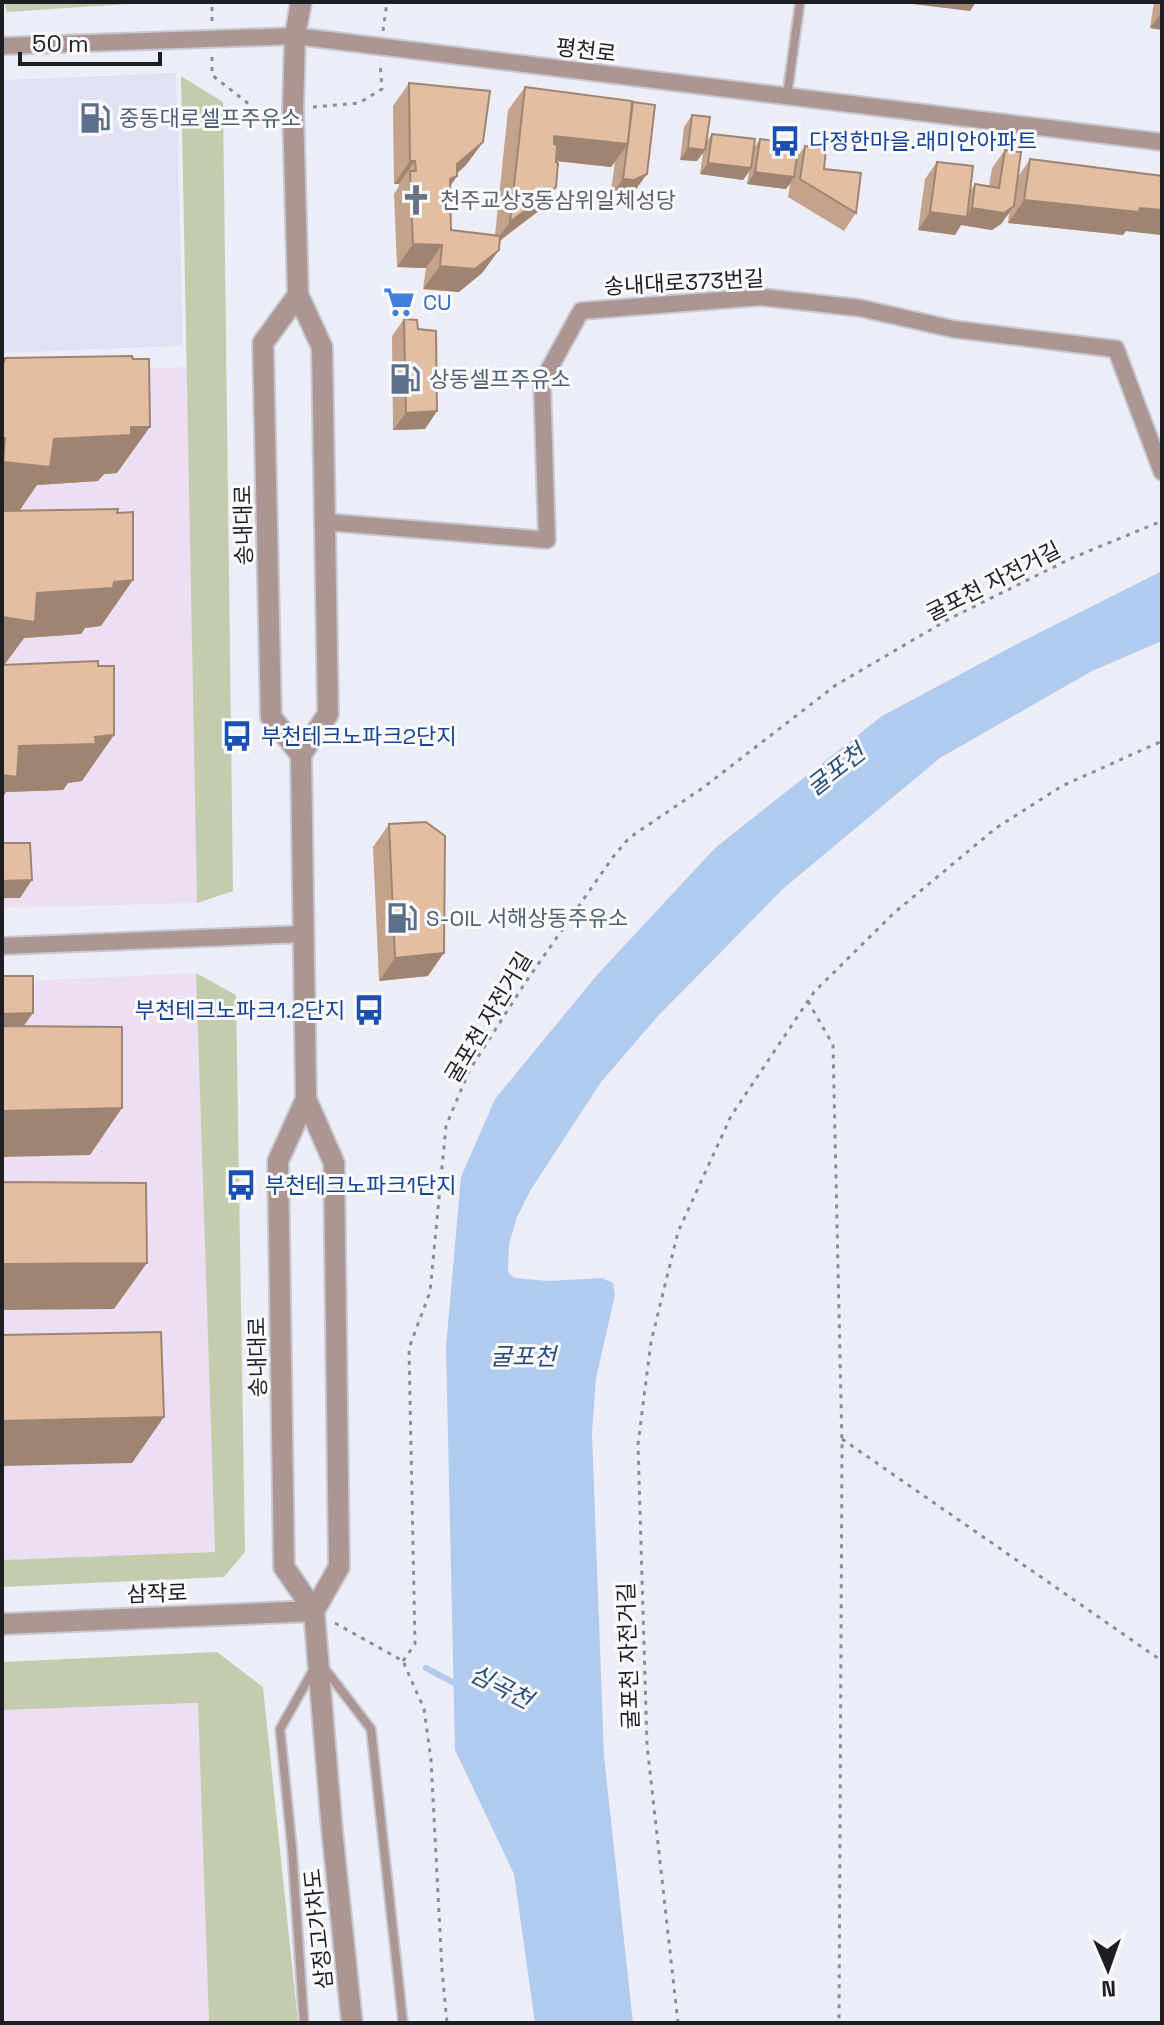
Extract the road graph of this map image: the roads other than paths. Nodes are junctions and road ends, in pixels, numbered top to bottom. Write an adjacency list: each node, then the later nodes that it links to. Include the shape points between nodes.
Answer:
1 (301, 2): 3 (street)
2 (800, 2): 5 (lane)
3 (295, 36): 4 (street, 평천로); 5 (street, 평천로); 7 (street)
4 (2, 46)
5 (787, 96): 6 (street, 평천로)
6 (1162, 142)
7 (298, 295): 9 (street, via 322,347); 10 (street, 송내대로, via 263,343 271,717)
8 (1162, 472): 9 (street, 송내대로373번길, via 1116,349 761,297 581,311 542,382 547,540)
9 (325, 522): 10 (street, via 328,714)
10 (301, 755): 11 (street, 송내대로)
11 (303, 934): 12 (street); 13 (street, 송내대로)
12 (2, 946)
13 (306, 1099): 14 (street, 송내대로, via 334,1163 339,1567); 14 (street, 송내대로, via 278,1161 284,1567)
14 (314, 1611): 15 (street, 삼작로); 16 (street, 송내대로)
15 (2, 1624)
16 (318, 1661): 17 (street, 송내대로); 18 (lane, via 280,1729); 20 (lane, via 371,1729)
17 (332, 1830): 19 (street, 삼정고가차도)
18 (304, 2023)
19 (352, 2023)
20 (403, 2023)

